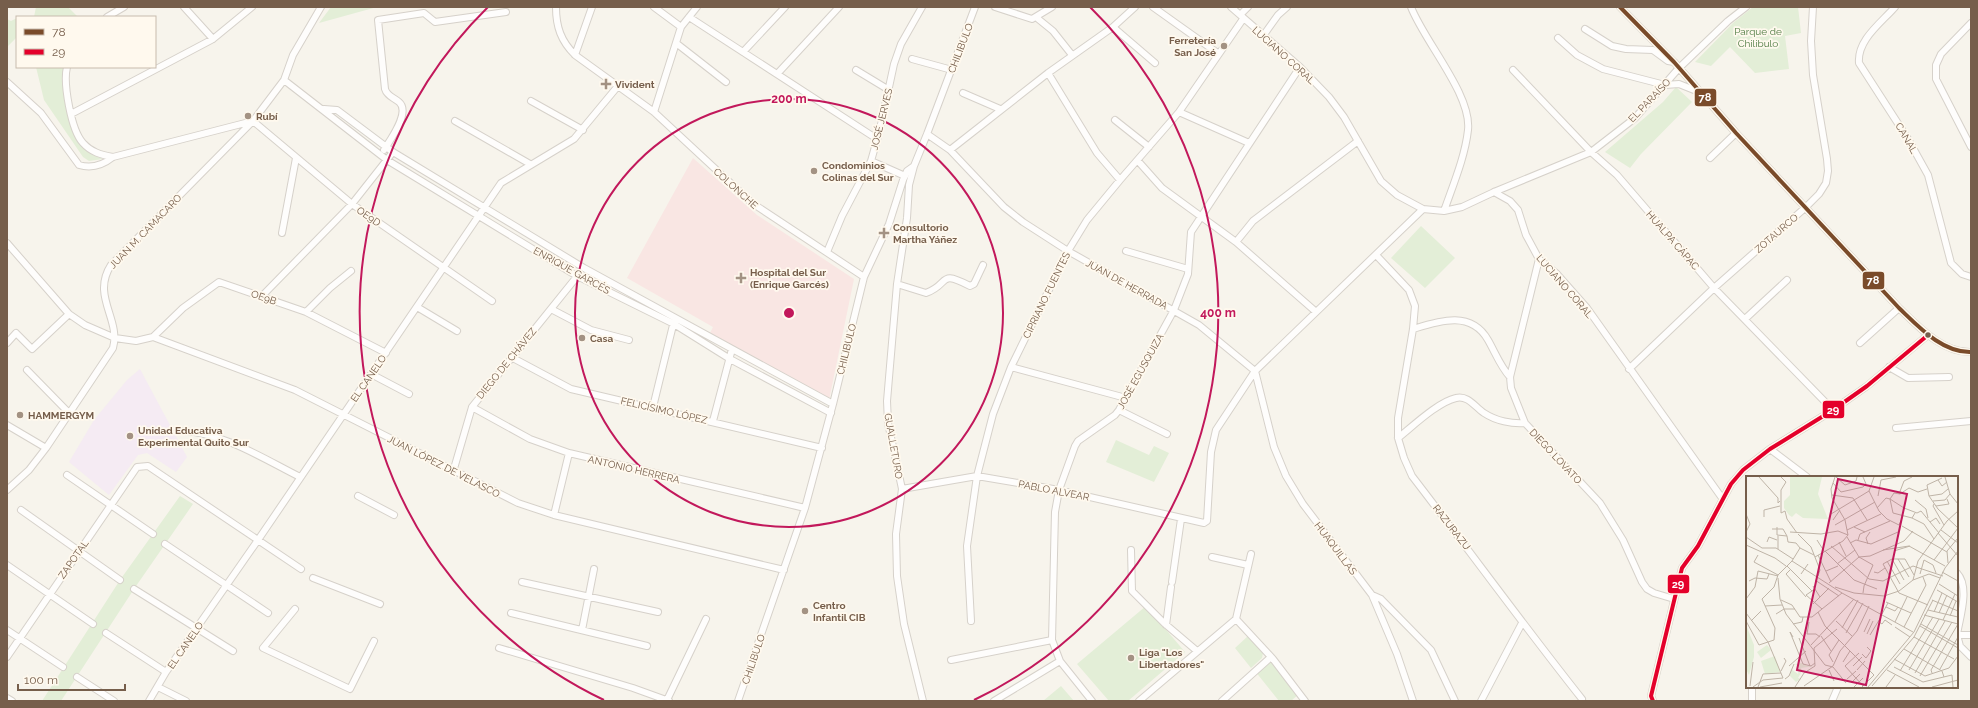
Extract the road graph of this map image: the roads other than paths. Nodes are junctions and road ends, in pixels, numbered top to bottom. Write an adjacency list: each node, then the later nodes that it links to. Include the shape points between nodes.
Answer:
1 (124, 7): 26 (street)
2 (184, 7): 36 (street)
3 (252, 7): 36 (street)
4 (321, 7): 53 (street, JUAN M. CAMACARO, via 293,55)
5 (556, 7): 40 (street, COLONCHE, via 558,31 564,44)
6 (592, 7): 40 (street)
7 (654, 7): 31 (street)
8 (697, 7): 27 (street)
9 (785, 7): 38 (street)
10 (839, 7): 51 (street)
11 (922, 7): 58 (street, JOSÉ JERVES, via 901,44)
12 (975, 7): 49 (street, CHILIBULO)
13 (995, 7): 29 (street, via 1032,19)
14 (1052, 7): 29 (street)
15 (1135, 7): 32 (street)
16 (1153, 7): 39 (street)
17 (1231, 7): 28 (street, LUCIANO CORAL)
18 (1248, 7): 28 (street, CIPRIANO FUENTES)
19 (1287, 7): 34 (street)
20 (1411, 7): 98 (street, via 1465,104 1468,128 1463,153)
21 (1620, 7): 43 (street)
22 (1746, 7): 47 (street, EL PARAÍSO)
23 (1813, 7): 95 (street, ZOTAURCO, via 1813,75 1828,171 1826,183)
24 (1895, 7): 116 (street, CANAL, via 1862,43 1860,63 1928,175 1951,263 1962,274)
25 (506, 12): 76 (street, via 436,22 424,13 378,20 385,89 404,110)
26 (109, 16)
27 (689, 17): 31 (street); 38 (street)
28 (1241, 17): 34 (street, LUCIANO CORAL); 39 (street, CIPRIANO FUENTES)
29 (1037, 18): 41 (street, via 1053,31)
30 (1971, 22): 78 (street, via 1942,54 1936,66 1936,79)
31 (681, 27): 37 (street)
32 (1113, 27): 41 (street); 44 (street)
33 (1585, 29): 43 (street, via 1612,46 1626,50 1653,50 1668,61)
34 (1263, 36): 45 (street, LUCIANO CORAL)
35 (1558, 38): 56 (street, via 1577,55 1602,69)
36 (213, 39): 66 (street)
37 (676, 43): 55 (street); 64 (street)
38 (743, 52): 51 (street)
39 (1219, 54): 65 (street, CIPRIANO FUENTES)
40 (575, 55): 57 (street, COLONCHE)
41 (1072, 55): 52 (street)
42 (912, 59): 49 (street)
43 (1674, 62): 47 (street)
44 (1155, 63)
45 (1300, 67): 74 (street, LUCIANO CORAL, via 1329,97); 75 (street, JOSÉ EGUSQUIZA)
46 (67, 68): 66 (street)
47 (1679, 68): 56 (street, EL PARAÍSO); 60 (street)
48 (856, 70): 58 (street)
49 (952, 70): 72 (street, CHILIBULO)
50 (1513, 70): 81 (street, HUALPA CÁPAC)
51 (778, 73): 73 (street)
52 (1048, 73): 63 (street); 92 (street, via 1097,153)
53 (284, 80): 62 (street, ENRIQUE GARCÉS); 68 (street, JUAN M. CAMACARO)
54 (7, 82): 83 (street, via 41,114 80,165 92,167)
55 (726, 82)
56 (1665, 85): 60 (street, via 1678,84); 81 (street, EL PARAÍSO, via 1635,118)
57 (618, 86): 64 (street, COLONCHE); 70 (street, EL CANELO)
58 (888, 90): 73 (street, JOSÉ JERVES)
59 (964, 93): 63 (street)
60 (1702, 94): 71 (street)
61 (531, 101): 70 (street)
62 (324, 109): 76 (street, ENRIQUE GARCÉS, via 337,110); 82 (street, ENRIQUE GARCÉS)
63 (1000, 109): 79 (street)
64 (654, 112): 106 (street, COLONCHE, via 752,204)
65 (1179, 112): 75 (street); 77 (street, CIPRIANO FUENTES)
66 (71, 114): 83 (street, via 81,142 90,150)
67 (1115, 120): 77 (street)
68 (253, 121): 83 (street); 84 (street, OE9D); 135 (street, JUAN M. CAMACARO, via 111,265 103,289)
69 (455, 121): 89 (street)
70 (583, 130): 89 (street, EL CANELO, via 574,139)
71 (1736, 133): 85 (street); 95 (street)
72 (927, 134): 79 (street, JUAN DE HERRADA); 90 (street, CHILIBULO)
73 (877, 139): 87 (street, JOSÉ JERVES)
74 (1358, 141): 97 (street, LUCIANO CORAL, via 1381,181 1397,195); 102 (street, via 1253,221)
75 (1249, 143): 100 (street, JOSÉ EGUSQUIZA)
76 (386, 147): 80 (street, ENRIQUE GARCÉS); 82 (street)
77 (1149, 147): 88 (street, CIPRIANO FUENTES)
78 (1971, 147)
79 (950, 150): 104 (street, JUAN DE HERRADA, via 1004,207)
80 (393, 152): 86 (street); 96 (street, ENRIQUE GARCÉS)
81 (1591, 152): 93 (street, EL PARAÍSO); 119 (street, HUALPA CÁPAC, via 1617,175)
82 (380, 155): 86 (street, ENRIQUE GARCÉS)
83 (113, 157)
84 (296, 158): 94 (street, OE9D); 101 (street)
85 (1710, 158)
86 (387, 160): 94 (street); 99 (street, ENRIQUE GARCÉS)
87 (871, 161): 91 (street); 106 (street, JOSÉ JERVES)
88 (1138, 161): 92 (street, CIPRIANO FUENTES); 100 (street, via 1162,188)
89 (530, 164): 96 (street, EL CANELO, via 501,183)
90 (914, 166): 91 (street, CHILIBULO); 118 (street, GUALLETURO, via 909,185)
91 (905, 176): 115 (street, CHILIBULO, via 889,224)
92 (1120, 180): 104 (street, CIPRIANO FUENTES, via 1088,220)
93 (1494, 192): 98 (street, LUCIANO CORAL, via 1462,207); 108 (street, LUCIANO CORAL, via 1510,201 1518,210 1526,235)
94 (352, 204): 110 (street, OE9D); 120 (street)
95 (1806, 207): 119 (street, ZOTAURCO); 123 (street)
96 (483, 208): 99 (street, EL CANELO); 111 (street, ENRIQUE GARCÉS)
97 (1423, 209): 98 (street, LUCIANO CORAL); 107 (street)
98 (1444, 211)
99 (478, 215): 110 (street, EL CANELO); 114 (street, ENRIQUE GARCÉS)
100 (1201, 215): 102 (street); 112 (street, JOSÉ EGUSQUIZA, via 1190,235)
101 (282, 233)
102 (1236, 242): 126 (street)
103 (7, 243): 128 (street)
104 (1068, 251): 125 (street, JUAN DE HERRADA); 144 (street, CIPRIANO FUENTES)
105 (1126, 251): 112 (street)
106 (827, 252): 115 (street, COLONCHE)
107 (1376, 255): 126 (street); 131 (street, RAZURAZU, via 1409,290 1415,306)
108 (1539, 259): 146 (street, LUCIANO CORAL, via 1556,273 1587,308); 150 (street, DIEGO LOVATO)
109 (983, 266): 118 (street, via 974,284 970,286 949,277 926,293)
110 (444, 267): 121 (street, OE9D); 122 (street, EL CANELO)
111 (584, 268): 114 (street, DIEGO DE CHÁVEZ); 130 (street, ENRIQUE GARCÉS)
112 (1188, 269): 125 (street, JOSÉ EGUSQUIZA)
113 (351, 271): 127 (street)
114 (577, 276): 124 (street, DIEGO DE CHÁVEZ); 130 (street, ENRIQUE GARCÉS)
115 (864, 277): 154 (street, CHILIBULO)
116 (1971, 277)
117 (1787, 280): 129 (street)
118 (898, 284): 180 (street, GUALLETURO, via 887,401 888,423)
119 (1714, 288): 129 (street, HUALPA CÁPAC); 146 (street, ZOTAURCO)
120 (262, 296): 127 (street, OE9B); 134 (street, OE9B, via 219,282 183,308)
121 (492, 301)
122 (418, 307): 132 (street); 141 (street, EL CANELO)
123 (1899, 308): 133 (street); 138 (street)
124 (551, 309): 136 (street, via 591,330); 142 (street, DIEGO DE CHÁVEZ)
125 (1174, 310): 148 (street, JUAN DE HERRADA, via 1199,325); 153 (street, JOSÉ EGUSQUIZA)
126 (1315, 311): 148 (street)
127 (306, 312): 141 (street, OE9B)
128 (69, 314): 135 (street, via 84,325); 137 (street, via 32,349 16,333)
129 (1744, 319): 158 (street, HUALPA CÁPAC)
130 (675, 321): 139 (street, ENRIQUE GARCÉS); 143 (street, ENRIQUE GARCÉS); 156 (street)
131 (1413, 329): 150 (street, via 1446,320 1470,322 1487,338); 169 (street, RAZURAZU, via 1398,418)
132 (457, 331)
133 (1928, 335): 140 (street, via 1951,348); 145 (street)
134 (153, 337): 135 (street, via 136,341); 161 (street, JUAN LÓPEZ DE VELASCO, via 277,382)
135 (115, 338): 160 (street, via 110,353)
136 (629, 340)
137 (7, 343)
138 (1860, 343)
139 (732, 349): 143 (street); 154 (street, ENRIQUE GARCÉS)
140 (1971, 352)
141 (386, 353): 149 (street, EL CANELO)
142 (511, 357): 155 (street, DIEGO DE CHÁVEZ); 156 (street, FELICÍSIMO LÓPEZ, via 571,389)
143 (730, 359): 159 (street, ENRIQUE GARCÉS); 163 (street)
144 (1011, 367): 153 (street); 176 (street, CIPRIANO FUENTES, via 993,414)
145 (1889, 367): 151 (street, via 1908,378); 158 (street)
146 (1629, 369): 183 (street, LUCIANO CORAL)
147 (27, 370): 160 (street)
148 (1255, 371): 189 (street, PABLO ALVEAR, via 1216,430 1211,452 1206,521 1204,523); 209 (street, HUAQUILLAS, via 1274,447 1286,476 1303,504)
149 (371, 374): 152 (street); 161 (street, EL CANELO)
150 (1510, 377): 164 (street, DIEGO LOVATO)
151 (1949, 377)
152 (409, 394)
153 (1126, 398): 157 (street, JOSÉ EGUSQUIZA)
154 (833, 404): 159 (street, CHILIBULO)
155 (472, 407): 173 (street, ANTONIO HERRERA, via 530,439); 174 (street, DIEGO DE CHÁVEZ)
156 (653, 407): 163 (street, FELICÍSIMO LÓPEZ)
157 (1119, 410): 168 (street); 181 (street, JOSÉ EGUSQUIZA, via 1078,441)
158 (1833, 410): 172 (street)
159 (830, 413): 171 (street, CHILIBULO)
160 (70, 414): 170 (street)
161 (343, 414): 174 (street, JUAN LÓPEZ DE VELASCO); 178 (street, EL CANELO)
162 (1971, 420): 166 (street)
163 (713, 421): 171 (street, FELICÍSIMO LÓPEZ)
164 (1525, 423): 169 (street, via 1501,421 1485,414 1466,399 1455,398 1434,410); 210 (street, DIEGO LOVATO, via 1600,503 1624,540 1647,589)
165 (7, 425): 170 (street)
166 (1896, 428)
167 (183, 431): 178 (street, via 206,434 243,449)
168 (1167, 434)
169 (1398, 438): 219 (street, RAZURAZU, via 1412,476 1494,582)
170 (46, 448): 179 (street, via 29,470)
171 (822, 448): 185 (street, CHILIBULO)
172 (1770, 449): 177 (street); 183 (street, via 1743,470)
173 (569, 453): 185 (street, ANTONIO HERRERA); 188 (street)
174 (453, 472): 188 (street, JUAN LÓPEZ DE VELASCO, via 518,503)
175 (67, 475): 184 (street)
176 (977, 476): 180 (street, PABLO ALVEAR); 181 (street, PABLO ALVEAR); 218 (street, CIPRIANO FUENTES, via 967,546)
177 (1806, 476)
178 (300, 478): 191 (street, EL CANELO)
179 (8, 487)
180 (902, 489): 259 (street, GUALLETURO, via 896,534 896,576 904,624)
181 (1059, 490): 189 (street, PABLO ALVEAR); 231 (street, JOSÉ EGUSQUIZA, via 1055,512)
182 (358, 496): 187 (street)
183 (1722, 498): 210 (street, via 1712,522 1682,568)
184 (110, 505): 190 (street); 191 (street, ZAPOTAL, via 137,467 148,466); 194 (street, ZAPOTAL)
185 (805, 508): 201 (street, CHILIBULO)
186 (21, 510): 194 (street)
187 (394, 515)
188 (554, 515): 201 (street, JUAN LÓPEZ DE VELASCO)
189 (1181, 519): 221 (street)
190 (153, 534)
191 (258, 540): 199 (street); 206 (street, EL CANELO)
192 (165, 544): 206 (street)
193 (1131, 550): 221 (street, via 1132,591)
194 (80, 551): 204 (street); 208 (street, ZAPOTAL)
195 (1251, 554): 198 (street)
196 (1212, 557): 198 (street)
197 (7, 565): 208 (street)
198 (1248, 565): 217 (street)
199 (301, 568)
200 (594, 569): 225 (street)
201 (784, 570): 258 (street, CHILIBULO)
202 (1958, 574): 223 (street, via 1963,592)
203 (313, 578): 211 (street)
204 (120, 580)
205 (522, 582): 213 (street)
206 (227, 585): 214 (street); 222 (street, EL CANELO)
207 (134, 589): 222 (street)
208 (49, 594): 220 (street); 229 (street, ZAPOTAL)
209 (1372, 596): 264 (street, via 1397,654); 265 (street, HUAQUILLAS, via 1381,599 1430,650)
210 (1674, 599): 249 (street)
211 (380, 604)
212 (295, 609): 232 (street, via 263,648 350,689)
213 (658, 612)
214 (268, 613)
215 (512, 613): 225 (street)
216 (706, 619): 257 (street)
217 (1234, 619): 236 (street); 238 (street)
218 (971, 621)
219 (1522, 623): 251 (street, RAZURAZU); 266 (street)
220 (93, 624)
221 (1166, 625): 236 (street)
222 (197, 627): 235 (street); 243 (street, EL CANELO)
223 (1958, 628)
224 (7, 630): 229 (street)
225 (582, 630): 233 (street)
226 (106, 633): 243 (street)
227 (1958, 635): 228 (street)
228 (1971, 635)
229 (19, 639): 237 (street, ZAPOTAL); 242 (street)
230 (1958, 639): 239 (street, via 1960,646)
231 (1052, 640): 240 (street); 241 (street, JOSÉ EGUSQUIZA)
232 (374, 641)
233 (647, 646)
234 (499, 648): 250 (street, via 633,688)
235 (234, 651)
236 (1197, 651): 262 (street)
237 (7, 657)
238 (1271, 657): 252 (street); 263 (street)
239 (1971, 657)
240 (951, 660)
241 (1060, 661): 260 (street); 261 (street, JOSÉ EGUSQUIZA)
242 (63, 668)
243 (166, 672): 245 (street, EL CANELO)
244 (77, 677): 254 (street)
245 (158, 687): 255 (street, EL CANELO); 256 (street)
246 (1752, 688): 267 (street)
247 (1838, 688): 268 (street)
248 (7, 698): 253 (street)
249 (1652, 698)
250 (655, 699): 257 (street)
251 (1582, 699)
252 (1304, 700)
253 (12, 701)
254 (114, 701)
255 (149, 701)
256 (186, 701)
257 (668, 701)
258 (738, 701)
259 (923, 701)
260 (994, 701)
261 (1092, 701)
262 (1139, 701)
263 (1222, 701)
264 (1413, 701)
265 (1455, 701)
266 (1481, 701)
267 (1752, 701)
268 (1832, 701)

